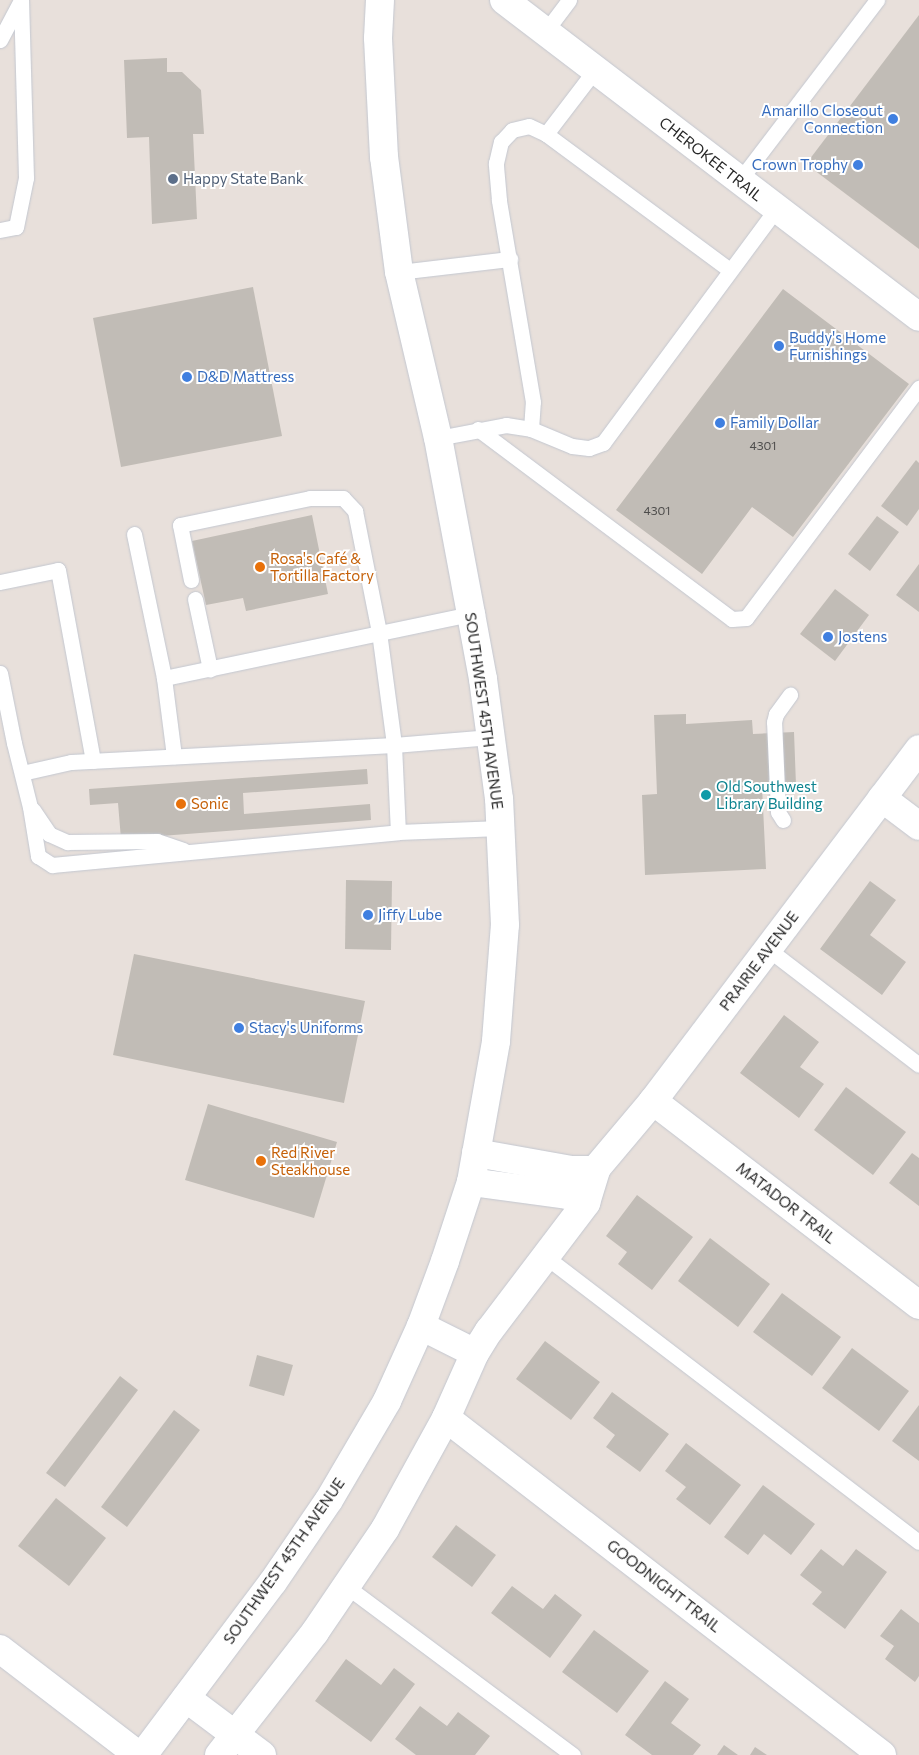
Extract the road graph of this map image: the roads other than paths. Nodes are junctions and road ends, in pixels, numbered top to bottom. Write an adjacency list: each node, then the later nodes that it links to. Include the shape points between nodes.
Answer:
1 (21, 0): 7 (lane); 12 (lane, via 26,178 16,227)
2 (380, 0): 15 (street, SOUTHWEST 45TH AVENUE, via 378,38 384,157)
3 (504, 0): 6 (street, CHEROKEE TRAIL)
4 (569, 0): 6 (lane)
5 (877, 0): 10 (lane)
6 (545, 32): 8 (street, CHEROKEE TRAIL)
7 (0, 40)
8 (595, 70): 9 (lane); 10 (street, CHEROKEE TRAIL)
9 (546, 134): 13 (lane, via 529,126 512,130 501,142 496,162); 14 (lane)
10 (739, 181): 11 (street, CHEROKEE TRAIL)
11 (776, 209): 14 (lane); 16 (street, CHEROKEE TRAIL)
12 (0, 230)
13 (510, 260): 15 (lane); 19 (lane, via 533,402)
14 (730, 270): 19 (lane, via 603,443 589,448 572,446)
15 (399, 272): 20 (street, SOUTHWEST 45TH AVENUE)
16 (919, 317)
17 (919, 388): 18 (lane, via 746,618 732,619)
18 (478, 429): 19 (lane, via 506,425); 20 (lane)
19 (531, 429)
20 (438, 438): 25 (street, SOUTHWEST 45TH AVENUE)
21 (134, 534): 29 (lane)
22 (191, 580): 26 (lane, via 180,525 310,498 343,498 355,511)
23 (0, 582): 35 (lane, via 58,570)
24 (195, 599): 27 (lane)
25 (471, 614): 26 (lane); 31 (street, SOUTHWEST 45TH AVENUE)
26 (379, 632): 27 (lane); 32 (lane)
27 (210, 669): 29 (lane)
28 (0, 673): 36 (lane)
29 (164, 678): 34 (lane)
30 (790, 695): 39 (lane, via 774,722 778,812)
31 (491, 737): 32 (lane); 41 (street, SOUTHWEST 45TH AVENUE)
32 (394, 745): 34 (lane); 42 (lane)
33 (919, 749): 37 (street, PRAIRIE AVENUE)
34 (174, 756): 35 (lane)
35 (93, 760): 36 (lane)
36 (22, 773): 38 (lane)
37 (882, 798): 40 (street); 44 (street, PRAIRIE AVENUE)
38 (30, 807): 43 (lane, via 49,834 67,842 157,841); 43 (lane, via 38,856 52,865)
39 (783, 820)
40 (919, 826)
41 (500, 828): 42 (lane); 47 (street, SOUTHWEST 45TH AVENUE, via 505,925 496,1041)
42 (398, 832): 43 (lane)
43 (187, 851)
44 (768, 949): 45 (lane); 46 (street, PRAIRIE AVENUE)
45 (919, 1065)
46 (653, 1101): 48 (street, PRAIRIE AVENUE); 51 (street, MATADOR TRAIL)
47 (476, 1153): 48 (street, via 571,1170); 49 (street, SOUTHWEST 45TH AVENUE)
48 (596, 1170): 49 (street, PRAIRIE AVENUE, via 579,1189 567,1195); 50 (street, via 586,1203)
49 (471, 1182): 52 (street, SOUTHWEST 45TH AVENUE)
50 (546, 1257): 53 (street); 55 (lane)
51 (919, 1305)
52 (421, 1326): 53 (street); 58 (street, SOUTHWEST 45TH AVENUE, via 387,1401 330,1500)
53 (475, 1353): 54 (street)
54 (446, 1418): 56 (street, via 385,1530); 64 (street, GOODNIGHT TRAIL)
55 (919, 1542)
56 (346, 1586): 59 (street, via 315,1632); 63 (lane)
57 (0, 1650): 60 (street)
58 (186, 1698): 59 (street); 61 (street, SOUTHWEST 45TH AVENUE)
59 (227, 1745): 62 (street)
60 (138, 1755)
61 (143, 1755)
62 (262, 1755)
63 (573, 1755)
64 (882, 1755)

